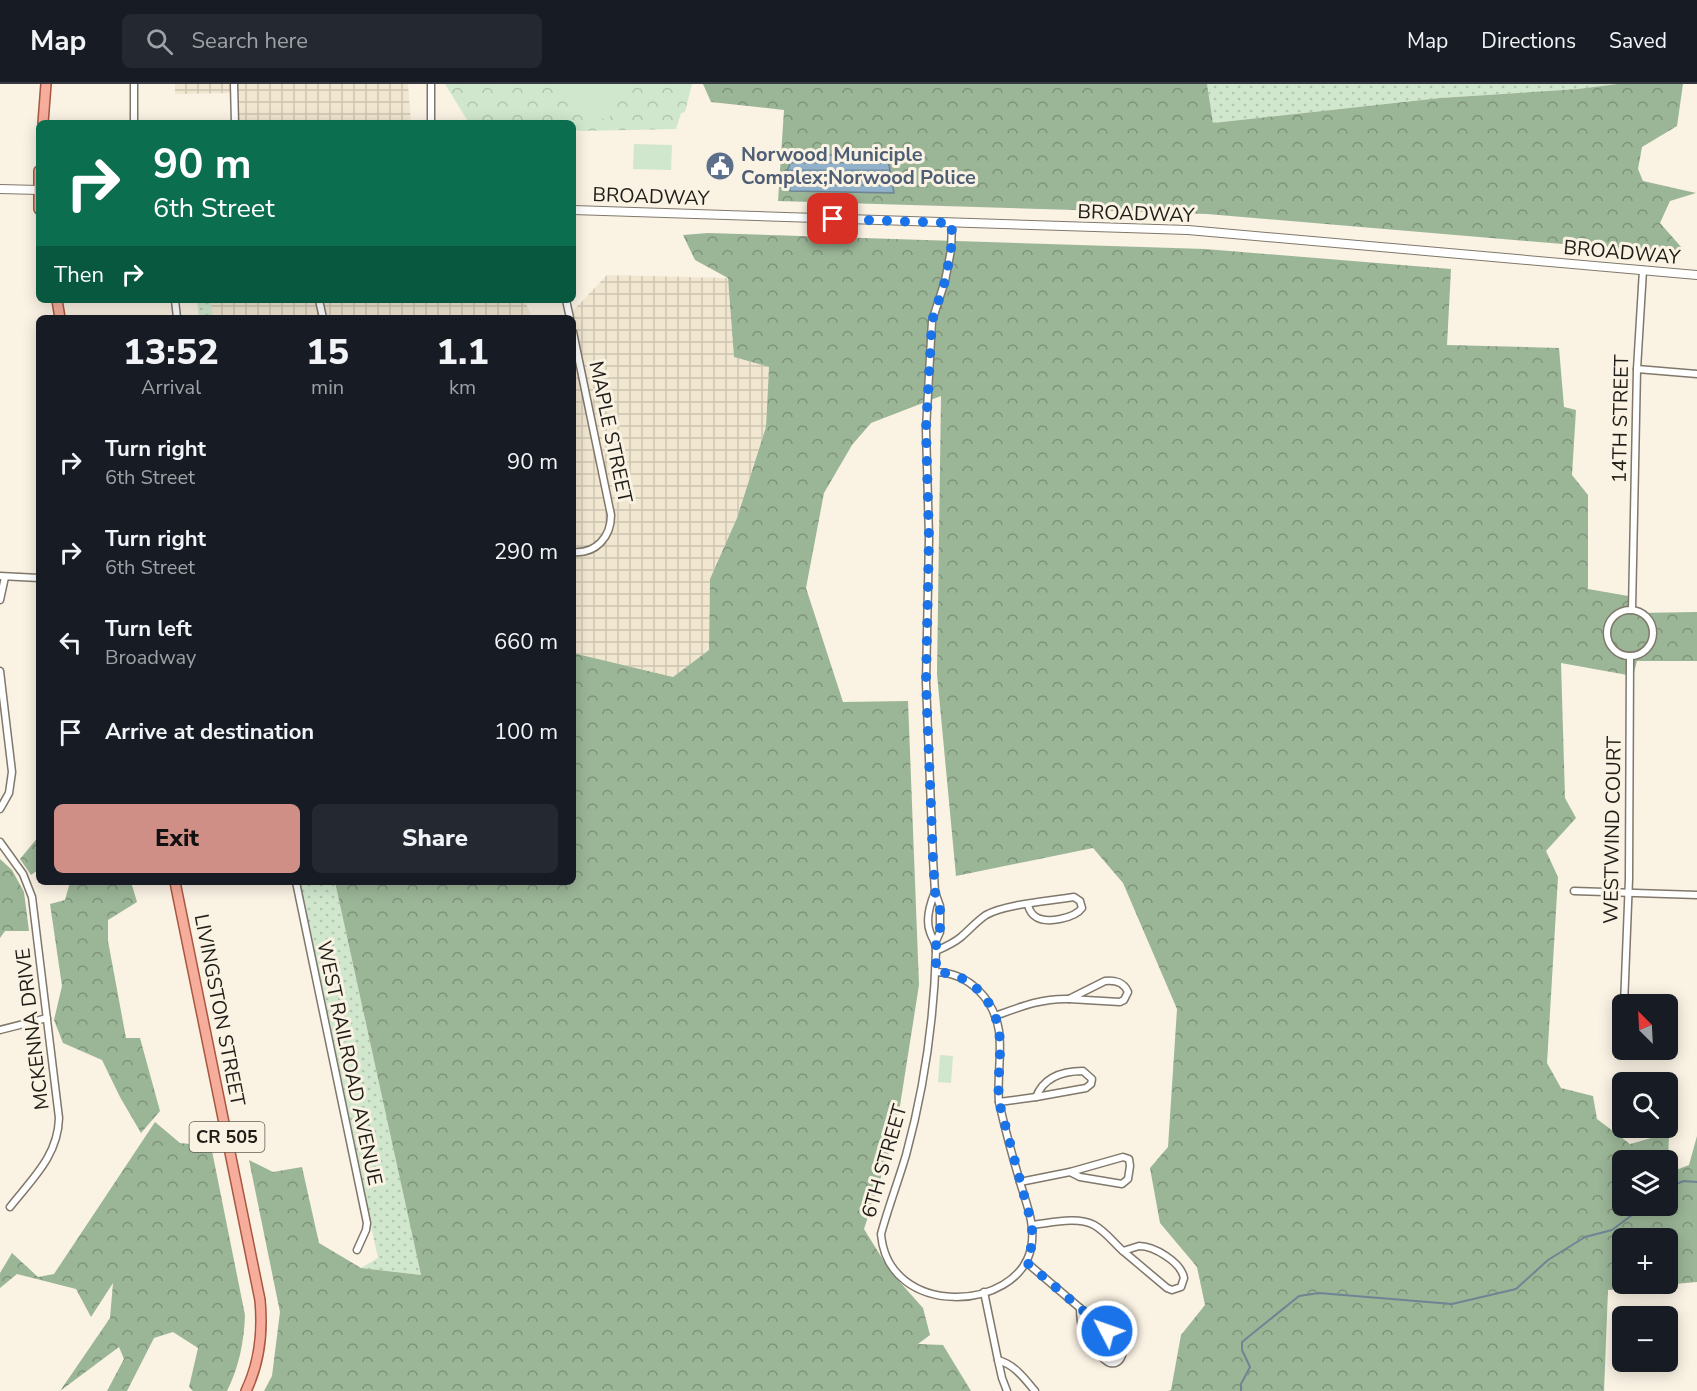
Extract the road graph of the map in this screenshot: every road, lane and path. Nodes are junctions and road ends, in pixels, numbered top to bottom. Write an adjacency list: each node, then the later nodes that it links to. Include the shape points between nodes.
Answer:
1 (46, 84): 5 (main road)
2 (134, 84): 6 (street)
3 (234, 84): 7 (street)
4 (431, 84): 8 (street)
5 (43, 120)
6 (134, 120)
7 (235, 120)
8 (431, 120)
9 (0, 189): 10 (street)
10 (36, 190)
11 (576, 210): 12 (street, BROADWAY)
12 (952, 223): 13 (street, BROADWAY, via 1188,230); 31 (street, 6TH STREET, via 945,281 932,321 926,429 926,682)
13 (1643, 270): 14 (street, BROADWAY); 16 (street, 14TH STREET)
14 (1697, 275)
15 (576, 346): 18 (street, MAPLE STREET, via 611,515 609,530 600,543)
16 (1637, 369): 17 (street); 22 (street, 14TH STREET)
17 (1697, 374)
18 (576, 552)
19 (3, 577): 20 (street); 21 (street)
20 (36, 578)
21 (0, 600)
22 (1632, 610): 23 (street, via 1650,622 1652,638 1644,651); 23 (street, via 1617,614 1607,632 1611,646)
23 (1630, 656): 32 (street, WESTWIND COURT)
24 (0, 671): 25 (street)
25 (3, 722): 26 (street, via 12,783)
26 (0, 809)
27 (0, 842): 41 (street, MCKENNA DRIVE, via 23,874 32,897)
28 (176, 885): 55 (main road, LIVINGSTON STREET / CR 505, via 260,1300 260,1349)
29 (297, 885): 49 (street, WEST RAILROAD AVENUE, via 367,1223)
30 (1574, 891): 32 (street)
31 (935, 892): 35 (street, 6TH STREET, via 940,906); 35 (street, 6TH STREET, via 929,907 929,931)
32 (1628, 892): 33 (street); 38 (street, WESTWIND COURT)
33 (1697, 895)
34 (1028, 905): 34 (street, via 1074,897 1082,905 1076,914 1043,920 1032,914); 36 (street, via 992,912 959,939)
35 (936, 941): 36 (street, 6TH STREET)
36 (936, 951): 37 (street, 6TH STREET)
37 (936, 972): 40 (street, via 967,980 983,995); 52 (street, 6TH STREET, via 922,1082 882,1240 891,1265 913,1287 955,1298)
38 (1624, 994)
39 (1069, 999): 39 (street, via 1120,1002 1128,992 1118,982 1105,981); 40 (street, via 1037,1001)
40 (995, 1016): 44 (street)
41 (47, 1018): 42 (street); 47 (street, MCKENNA DRIVE, via 59,1130 46,1162)
42 (0, 1030)
43 (1036, 1097): 43 (street, via 1082,1089 1092,1079 1083,1071 1057,1075 1044,1082); 44 (street)
44 (999, 1102): 46 (street)
45 (1071, 1172): 45 (street, via 1118,1158 1130,1161 1128,1179 1122,1184 1080,1178); 46 (street)
46 (1020, 1182): 48 (street)
47 (10, 1207)
48 (1032, 1225): 50 (street, via 1088,1222); 51 (street, via 1032,1245)
49 (357, 1250)
50 (1123, 1251): 50 (street, via 1167,1288 1177,1289 1183,1283 1184,1274 1159,1251 1145,1246)
51 (1026, 1262): 52 (street, 6TH STREET, via 1007,1282); 53 (street)
52 (984, 1292): 54 (street)
53 (1080, 1308): 53 (street, via 1121,1348 1119,1361 1107,1362 1089,1344)
54 (998, 1360): 56 (street); 57 (street, via 1016,1369)
55 (246, 1391)
56 (1007, 1391)
57 (1035, 1391)

